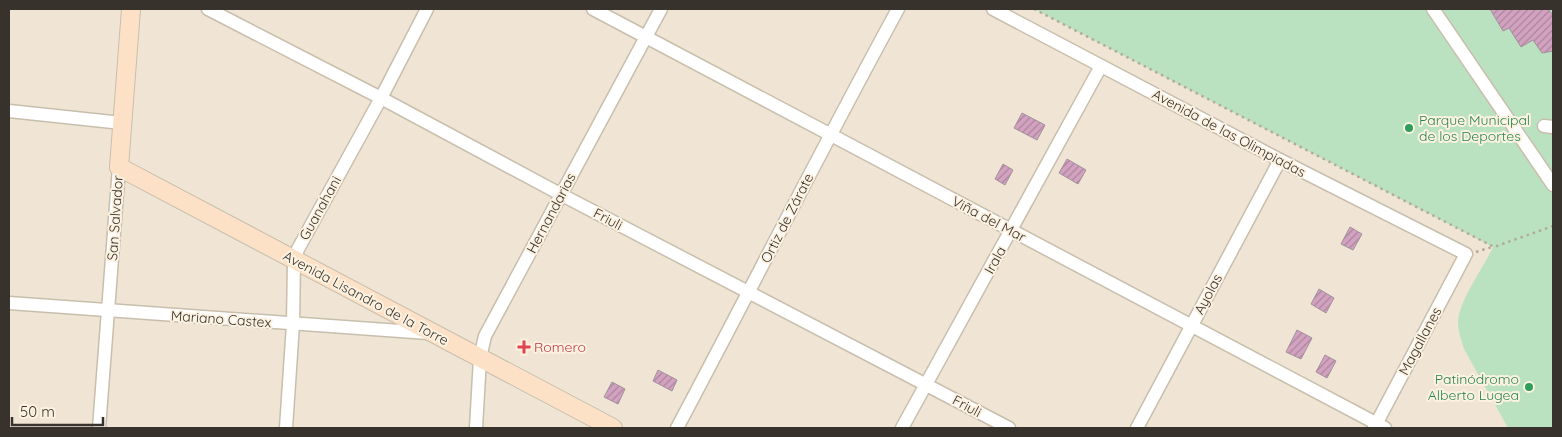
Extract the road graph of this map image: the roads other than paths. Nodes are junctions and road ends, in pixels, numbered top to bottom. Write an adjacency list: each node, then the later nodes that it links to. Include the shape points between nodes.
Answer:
1 (131, 9): 13 (street, San Salvador)
2 (208, 9): 11 (street, Friuli)
3 (427, 9): 11 (street, Guanahani)
4 (593, 9): 9 (street, Viña del Mar)
5 (661, 9): 9 (street, Hernandarias)
6 (898, 9): 14 (street, Ortiz de Zárate)
7 (993, 9): 10 (street, Avenida de las Olimpiadas)
8 (1433, 9): 17 (street)
9 (645, 36): 14 (street, Viña del Mar); 18 (street, Hernandarias)
10 (1101, 66): 15 (street, Avenida de las Olimpiadas); 19 (street, Irala)
11 (381, 98): 18 (street, Friuli); 21 (street, Guanahani)
12 (9, 111): 13 (street)
13 (122, 123): 16 (street, San Salvador)
14 (830, 134): 19 (street, Viña del Mar); 22 (street, Ortiz de Zárate)
15 (1280, 160): 20 (street, Avenida de las Olimpiadas); 26 (street, Ayolas)
16 (118, 167): 21 (street, Avenida Lisandro de la Torre); 24 (street, San Salvador)
17 (1553, 185)
18 (562, 195): 22 (street, Friuli); 28 (street, Hernandarias, via 485,336)
19 (1011, 230): 26 (street, Viña del Mar); 29 (street, Irala)
20 (1466, 254): 30 (street, Magallanes)
21 (294, 260): 25 (street, Guanahani); 27 (street, Avenida Lisandro de la Torre)
22 (749, 293): 29 (street, Friuli); 35 (street, Ortiz de Zárate)
23 (9, 303): 24 (street, Mariano Castex)
24 (108, 311): 25 (street, Mariano Castex); 31 (street, San Salvador)
25 (294, 324): 27 (street, Mariano Castex); 32 (street, Guanahani)
26 (1191, 326): 30 (street, Viña del Mar); 38 (street, Ayolas)
27 (433, 333): 28 (street, Avenida Lisandro de la Torre)
28 (480, 358): 33 (street, Hernandarias); 34 (street, Avenida Lisandro de la Torre)
29 (926, 384): 36 (street, Irala); 37 (street, Friuli)
30 (1378, 427)
31 (99, 428)
32 (286, 428)
33 (476, 428)
34 (613, 428)
35 (677, 428)
36 (902, 428)
37 (1009, 428)
38 (1137, 428)

